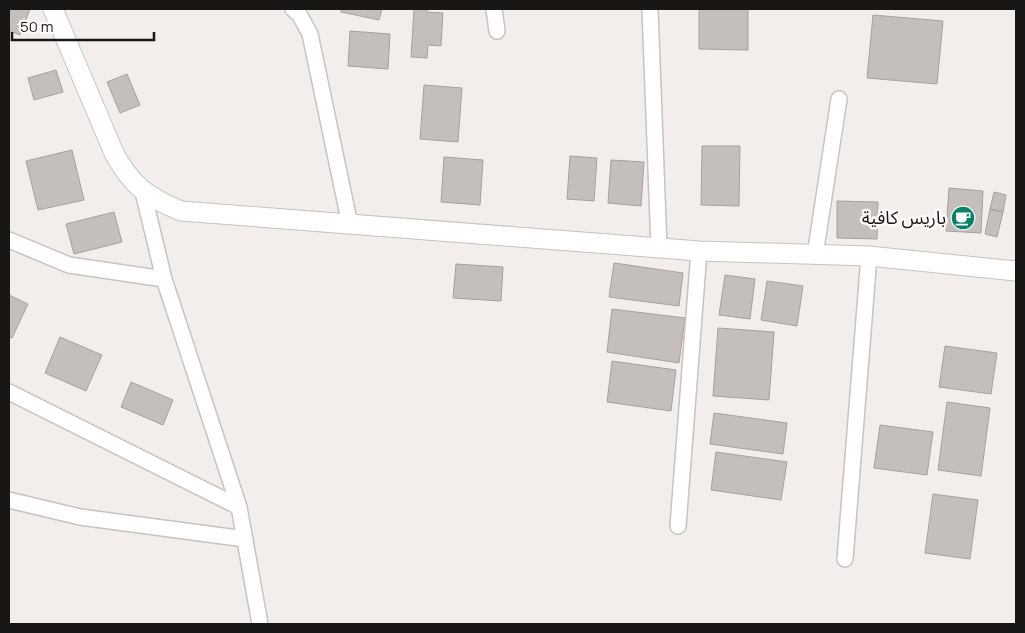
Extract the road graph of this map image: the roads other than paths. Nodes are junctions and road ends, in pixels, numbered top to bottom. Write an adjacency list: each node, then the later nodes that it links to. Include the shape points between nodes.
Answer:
1 (52, 9): 7 (street, via 114,153 125,174)
2 (294, 9): 8 (street, via 310,34)
3 (494, 9): 5 (street)
4 (650, 9): 10 (street)
5 (497, 32)
6 (839, 99): 12 (street)
7 (143, 192): 8 (street, via 181,211); 15 (street)
8 (350, 225): 10 (street)
9 (9, 240): 15 (street, via 69,265)
10 (659, 248): 11 (street)
11 (699, 251): 12 (street); 19 (street)
12 (815, 255): 13 (street)
13 (869, 256): 14 (street); 21 (street)
14 (1016, 271)
15 (164, 279): 18 (street)
16 (9, 392): 18 (street)
17 (9, 500): 20 (street, via 80,517)
18 (239, 507): 20 (street)
19 (678, 526)
20 (245, 539): 22 (street)
21 (845, 559)
22 (260, 624)

